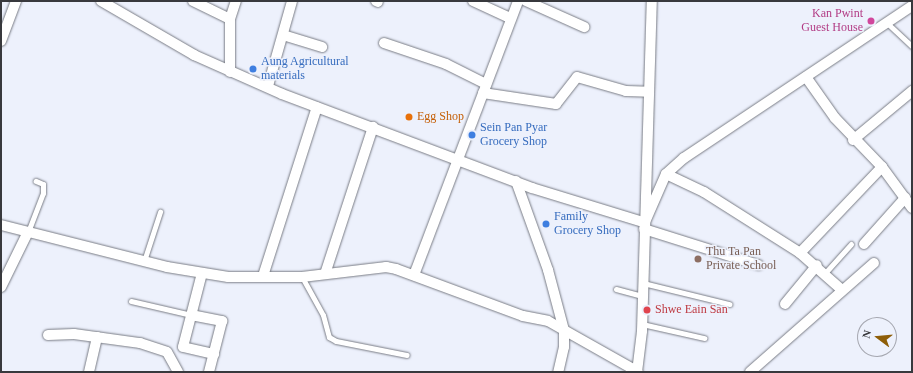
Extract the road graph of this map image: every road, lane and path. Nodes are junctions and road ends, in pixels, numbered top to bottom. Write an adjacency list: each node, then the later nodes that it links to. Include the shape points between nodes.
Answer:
1 (16, 1): 16 (street)
2 (101, 1): 20 (street, via 194,55)
3 (193, 1): 12 (street)
4 (236, 1): 12 (street)
5 (292, 1): 15 (street)
6 (473, 1): 11 (street)
7 (518, 1): 11 (street)
8 (526, 1): 14 (street)
9 (652, 1): 25 (street)
10 (912, 6): 13 (street)
11 (510, 18): 23 (street)
12 (230, 19): 20 (street)
13 (887, 23): 18 (lane); 21 (street)
14 (584, 27)
15 (283, 35): 19 (street); 22 (street)
16 (1, 41)
17 (384, 43): 23 (street, via 446,64)
18 (912, 46)
19 (322, 47)
20 (230, 72): 22 (street)
21 (806, 77): 28 (street); 31 (street, via 684,158)
22 (268, 86): 26 (street)
23 (485, 88): 25 (street, via 556,104 577,77 626,91); 29 (street)
24 (912, 91): 28 (street)
25 (649, 92): 38 (street)
26 (317, 107): 27 (street); 51 (street)
27 (373, 127): 29 (street); 49 (street)
28 (853, 140): 30 (street)
29 (460, 159): 33 (street); 50 (street)
30 (882, 167): 34 (street); 42 (street)
31 (666, 174): 38 (street); 42 (street, via 704,192)
32 (36, 181): 39 (lane, via 44,184 43,192)
33 (516, 181): 38 (street); 63 (street, via 548,270)
34 (905, 198): 35 (street); 41 (street)
35 (912, 208)
36 (160, 212): 43 (lane)
37 (1, 225): 39 (street)
38 (644, 226): 45 (street); 53 (street)
39 (28, 232): 43 (street); 54 (street)
40 (851, 244): 48 (lane)
41 (864, 244)
42 (800, 253): 46 (street)
43 (144, 261): 47 (street)
44 (874, 263): 56 (street)
45 (758, 265)
46 (817, 265): 48 (street); 60 (street)
47 (202, 273): 51 (street, via 228,277); 61 (street)
48 (825, 273): 56 (street)
49 (325, 274): 50 (street, via 386,267); 52 (street)
50 (414, 275): 63 (street)
51 (263, 276): 52 (street)
52 (302, 277): 68 (lane, via 323,315 329,337 336,341)
53 (642, 283): 57 (street); 59 (lane)
54 (1, 286)
55 (616, 290): 57 (lane)
56 (842, 290): 74 (street)
57 (642, 296): 62 (street)
58 (131, 301): 61 (lane)
59 (729, 304)
60 (785, 304)
61 (191, 315): 67 (street, via 183,347); 67 (street, via 222,321)
62 (642, 324): 66 (lane); 73 (street)
63 (564, 330): 72 (street, via 564,347); 73 (street)
64 (48, 335): 65 (street)
65 (97, 337): 69 (street); 70 (street, via 140,343 167,352)
66 (704, 338)
67 (214, 354): 71 (street)
68 (407, 355)
69 (89, 372)
70 (178, 372)
71 (209, 372)
72 (558, 372)
73 (637, 372)
74 (750, 372)

